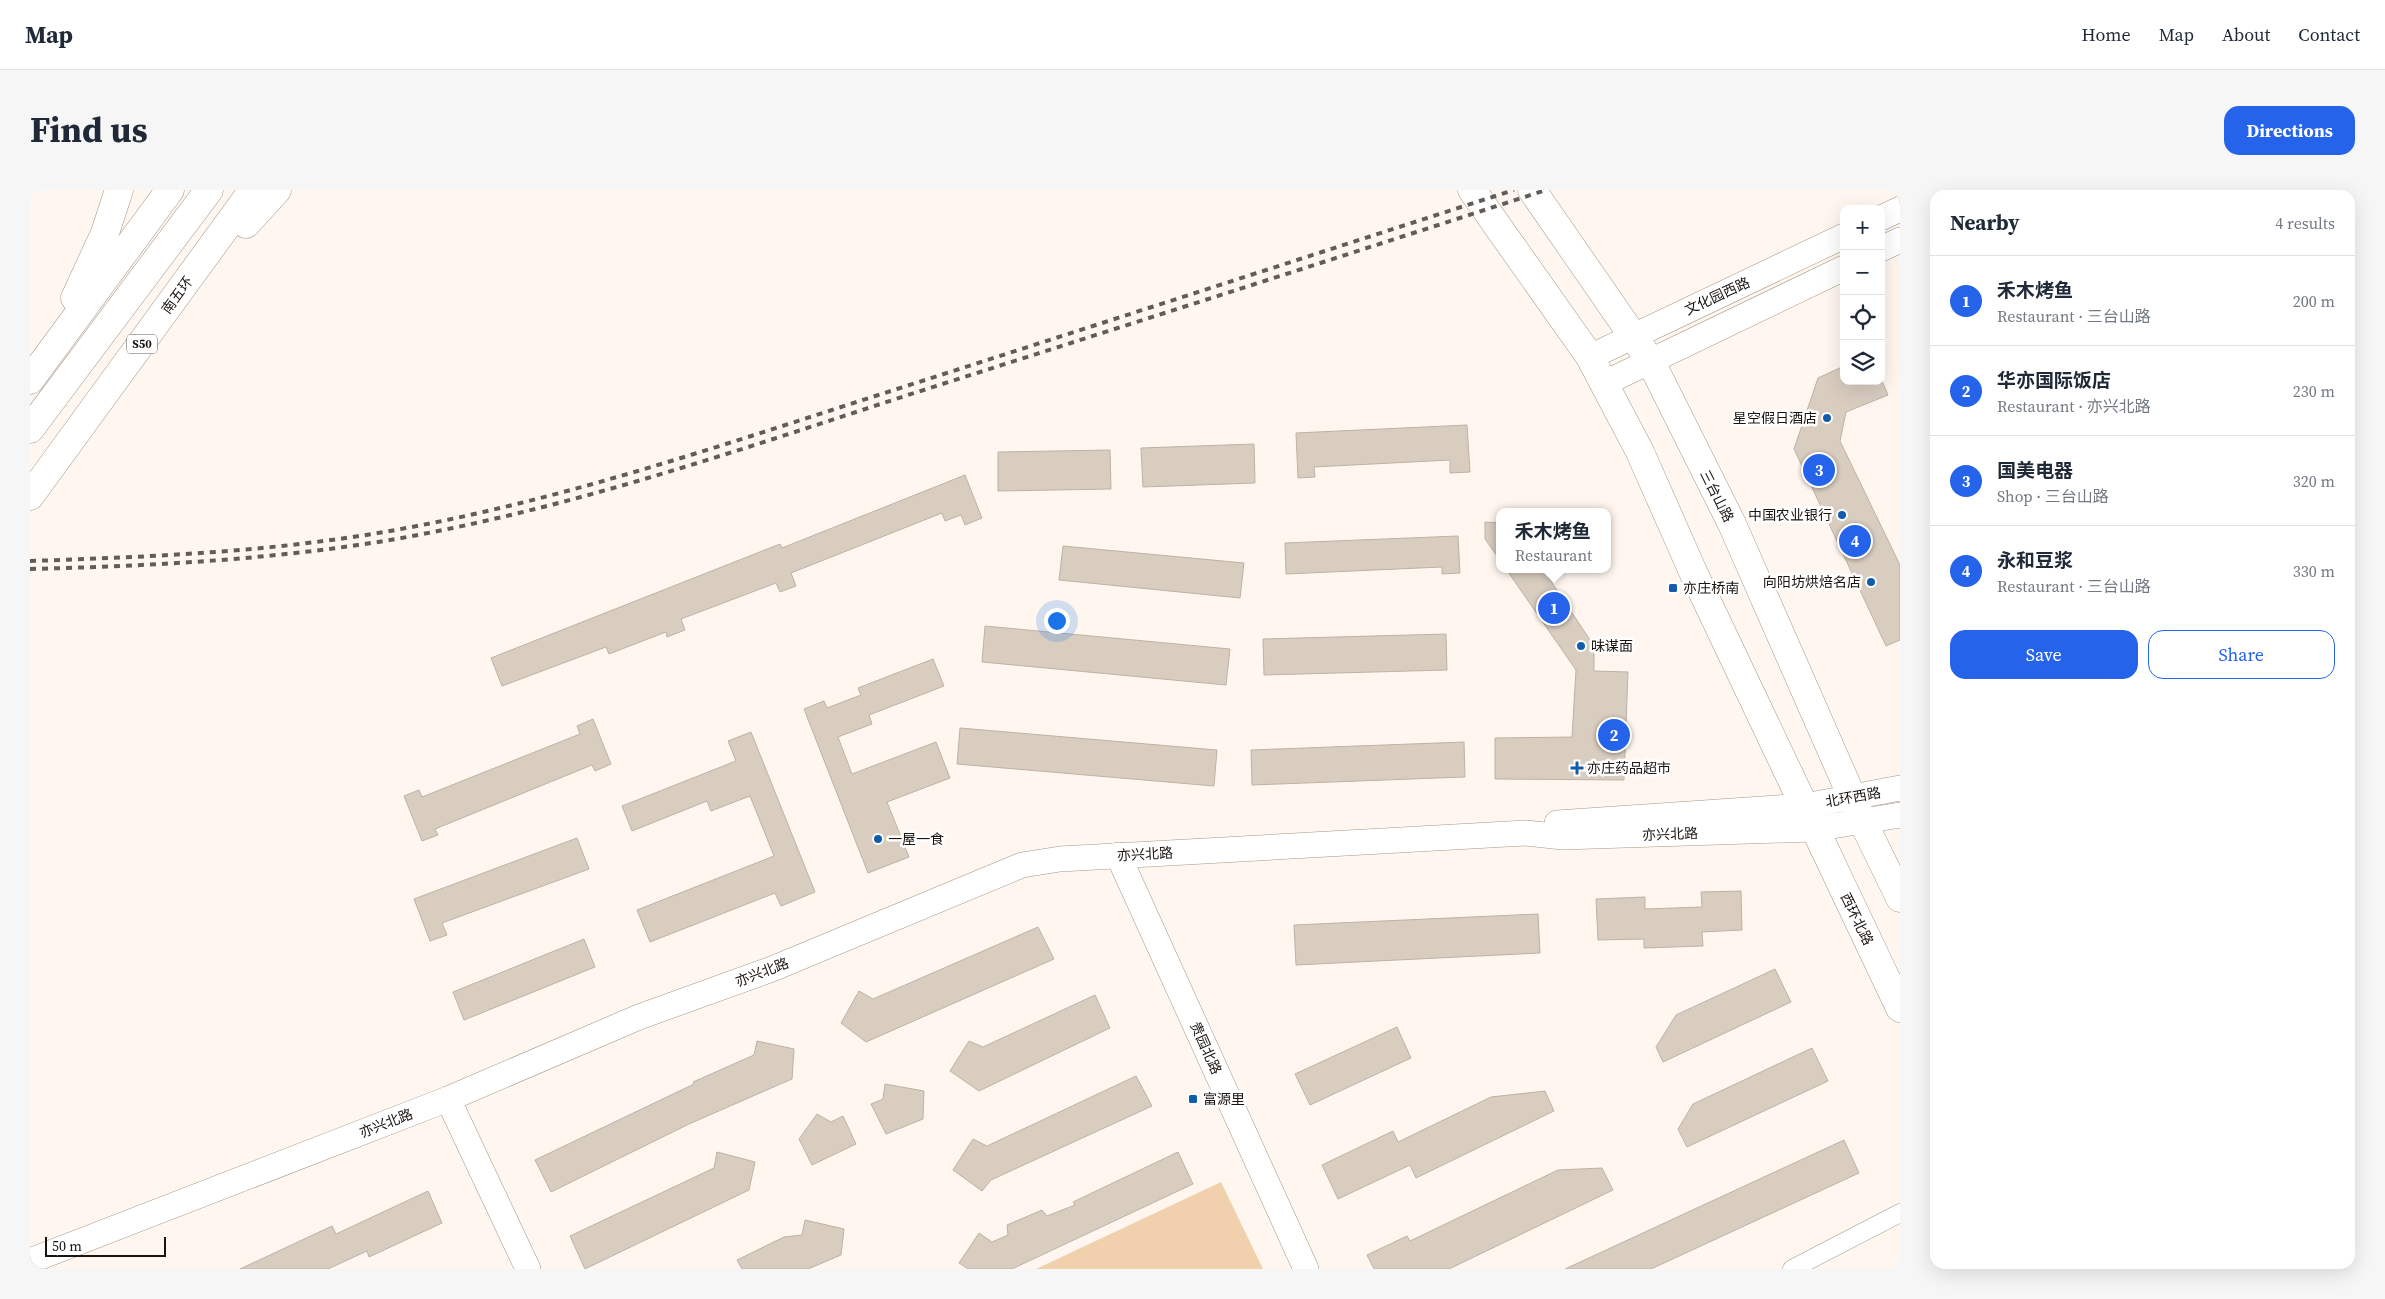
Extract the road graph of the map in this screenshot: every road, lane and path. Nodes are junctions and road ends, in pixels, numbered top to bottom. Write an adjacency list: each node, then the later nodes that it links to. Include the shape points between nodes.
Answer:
1 (119, 190): 18 (main road, via 90,266)
2 (170, 190): 18 (main road)
3 (209, 190): 20 (main road)
4 (253, 190): 14 (main road, 南五环 / S50)
5 (277, 190): 14 (main road)
6 (1472, 190): 16 (main road)
7 (1532, 190): 15 (main road, 三台山路)
8 (1900, 209): 9 (street)
9 (1885, 216)
10 (1840, 238): 15 (street, 文化园西路)
11 (1900, 240): 12 (street)
12 (1885, 248)
13 (1840, 270): 17 (street)
14 (164, 314): 21 (main road, 南五环 / S50)
15 (1634, 336): 16 (street, 文化园西路); 17 (main road, 三台山路)
16 (1590, 357): 19 (main road)
17 (1651, 362): 19 (street); 23 (main road, 三台山路, via 1732,524)
18 (36, 371)
19 (1605, 383): 25 (main road)
20 (30, 429)
21 (30, 496)
22 (1900, 788): 23 (street, 北环西路)
23 (1853, 797): 25 (street, 北环西路); 26 (main road, 三台山路)
24 (1900, 815): 26 (street, 北环西路)
25 (1809, 817): 26 (street, 北环西路); 27 (street, 亦兴北路, via 1563,821 1526,833); 29 (main road, 西环北路)
26 (1863, 822): 28 (main road)
27 (1118, 855): 30 (street, 亦兴北路, via 1060,858 1022,865 772,969 639,1017); 34 (street, 贵园北路)
28 (1900, 898)
29 (1900, 1008)
30 (448, 1099): 32 (street, 亦兴北路); 33 (street)
31 (1900, 1213): 35 (street)
32 (30, 1261)
33 (528, 1269)
34 (1306, 1269)
35 (1792, 1269)

